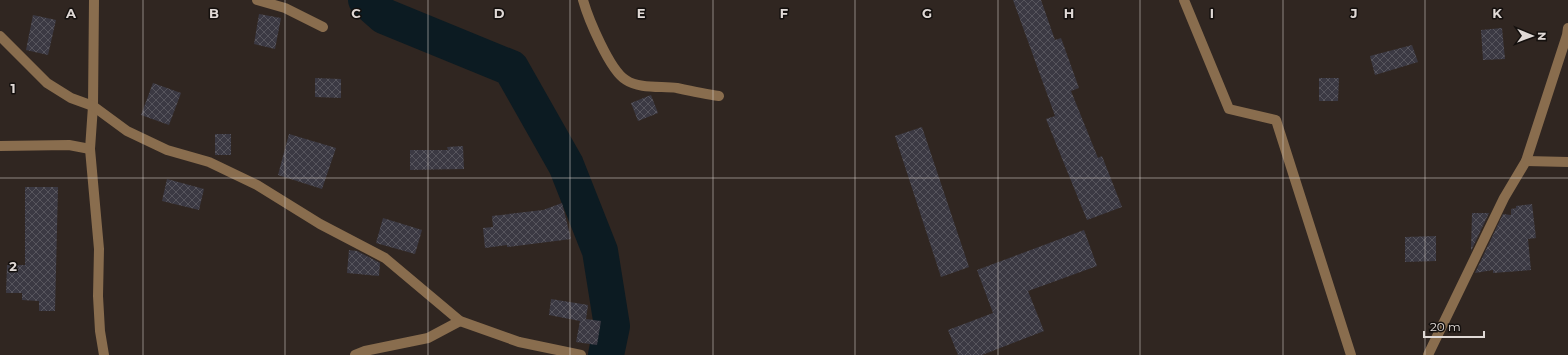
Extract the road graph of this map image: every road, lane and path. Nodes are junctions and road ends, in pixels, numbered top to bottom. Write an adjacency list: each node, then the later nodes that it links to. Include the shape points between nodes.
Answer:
1 (94, 0): 9 (street)
2 (257, 0): 5 (street, via 285,8)
3 (583, 0): 8 (street, via 616,72 626,81 642,86 675,88)
4 (1184, 0): 18 (street, via 1229,109 1276,120)
5 (323, 27)
6 (1568, 28): 12 (street)
7 (0, 36): 9 (street, via 47,84 71,98)
8 (719, 96)
9 (94, 106): 11 (street); 14 (street, via 127,131 167,150 210,162 257,185 320,224 385,258)
10 (0, 146): 11 (street, via 69,145)
11 (90, 149): 15 (street, via 99,249 100,331)
12 (1526, 161): 13 (street); 19 (street, via 1504,198)
13 (1568, 162)
14 (460, 321): 16 (street, via 428,338); 17 (street, via 519,342)
15 (104, 355)
16 (355, 355)
17 (581, 355)
18 (1351, 355)
19 (1428, 355)

